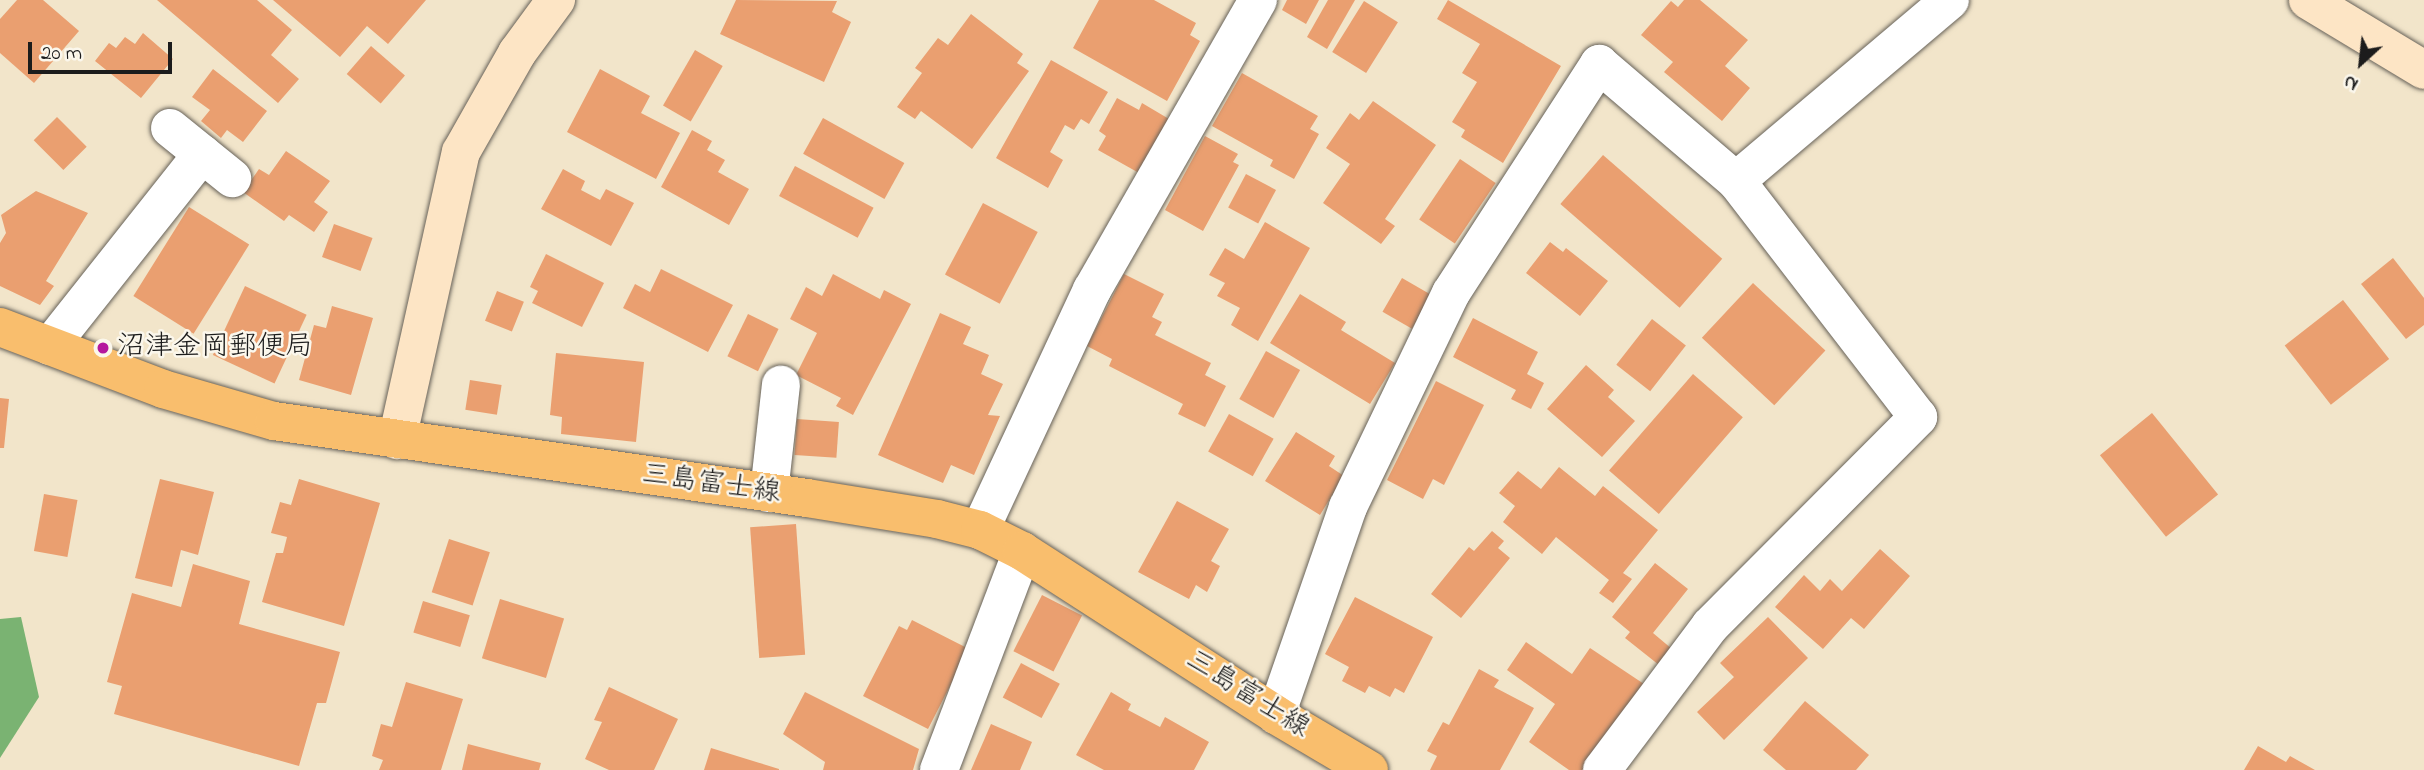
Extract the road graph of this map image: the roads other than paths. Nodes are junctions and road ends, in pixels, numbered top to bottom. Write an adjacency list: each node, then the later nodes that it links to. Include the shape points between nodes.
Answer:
1 (556, 0): 13 (street, via 517,53 461,152)
2 (1258, 0): 15 (street, via 1092,290)
3 (1950, 0): 9 (street)
4 (2308, 0): 5 (street)
5 (2424, 70)
6 (170, 128): 7 (street)
7 (202, 154): 8 (street); 11 (street)
8 (232, 178)
9 (1736, 181): 17 (street, via 1599,64 1451,293 1348,507); 20 (street, via 1918,417 1710,626)
10 (0, 327): 11 (main road, 三島富士線)
11 (50, 346): 13 (main road, 三島富士線, via 163,388 274,421)
12 (781, 385): 14 (street)
13 (397, 440): 14 (main road, 三島富士線)
14 (769, 493): 15 (main road, 三島富士線)
15 (980, 530): 16 (main road, 三島富士線)
16 (1022, 551): 17 (main road, 三島富士線); 18 (street)
17 (1276, 715): 19 (main road, 三島富士線)
18 (939, 770)
19 (1369, 770)
20 (1602, 770)

